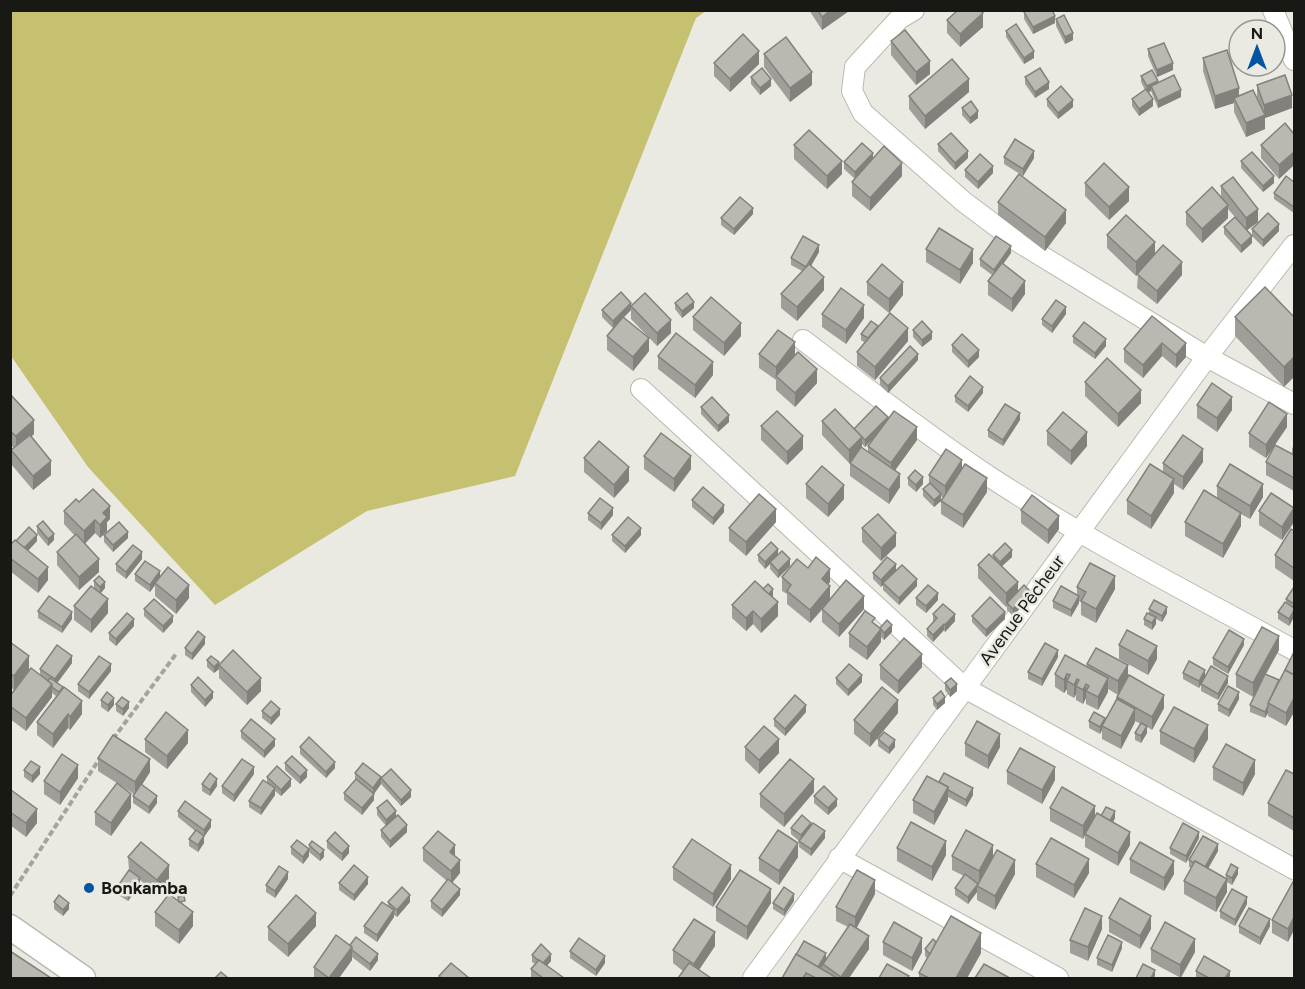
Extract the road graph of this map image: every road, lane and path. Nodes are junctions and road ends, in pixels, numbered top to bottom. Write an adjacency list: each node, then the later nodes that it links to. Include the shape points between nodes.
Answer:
1 (914, 10): 6 (street, via 899,19 855,67 852,91 863,113 964,202 1012,238)
2 (1274, 10): 3 (street)
3 (1294, 60)
4 (1294, 245): 6 (street, Avenue Pêcheur)
5 (802, 340): 9 (street, via 936,440)
6 (1207, 357): 8 (street); 9 (street, Avenue Pêcheur)
7 (641, 389): 12 (street)
8 (1294, 404)
9 (1080, 532): 10 (street); 12 (street, Avenue Pêcheur)
10 (1294, 650)
11 (176, 654): 13 (path)
12 (965, 688): 15 (street, Avenue Pêcheur); 16 (street)
13 (111, 742)
14 (104, 752): 17 (path)
15 (839, 858): 20 (street, Avenue Pêcheur); 21 (street)
16 (1294, 869)
17 (10, 896)
18 (10, 927): 19 (street)
19 (83, 978)
20 (753, 978)
21 (1058, 978)

